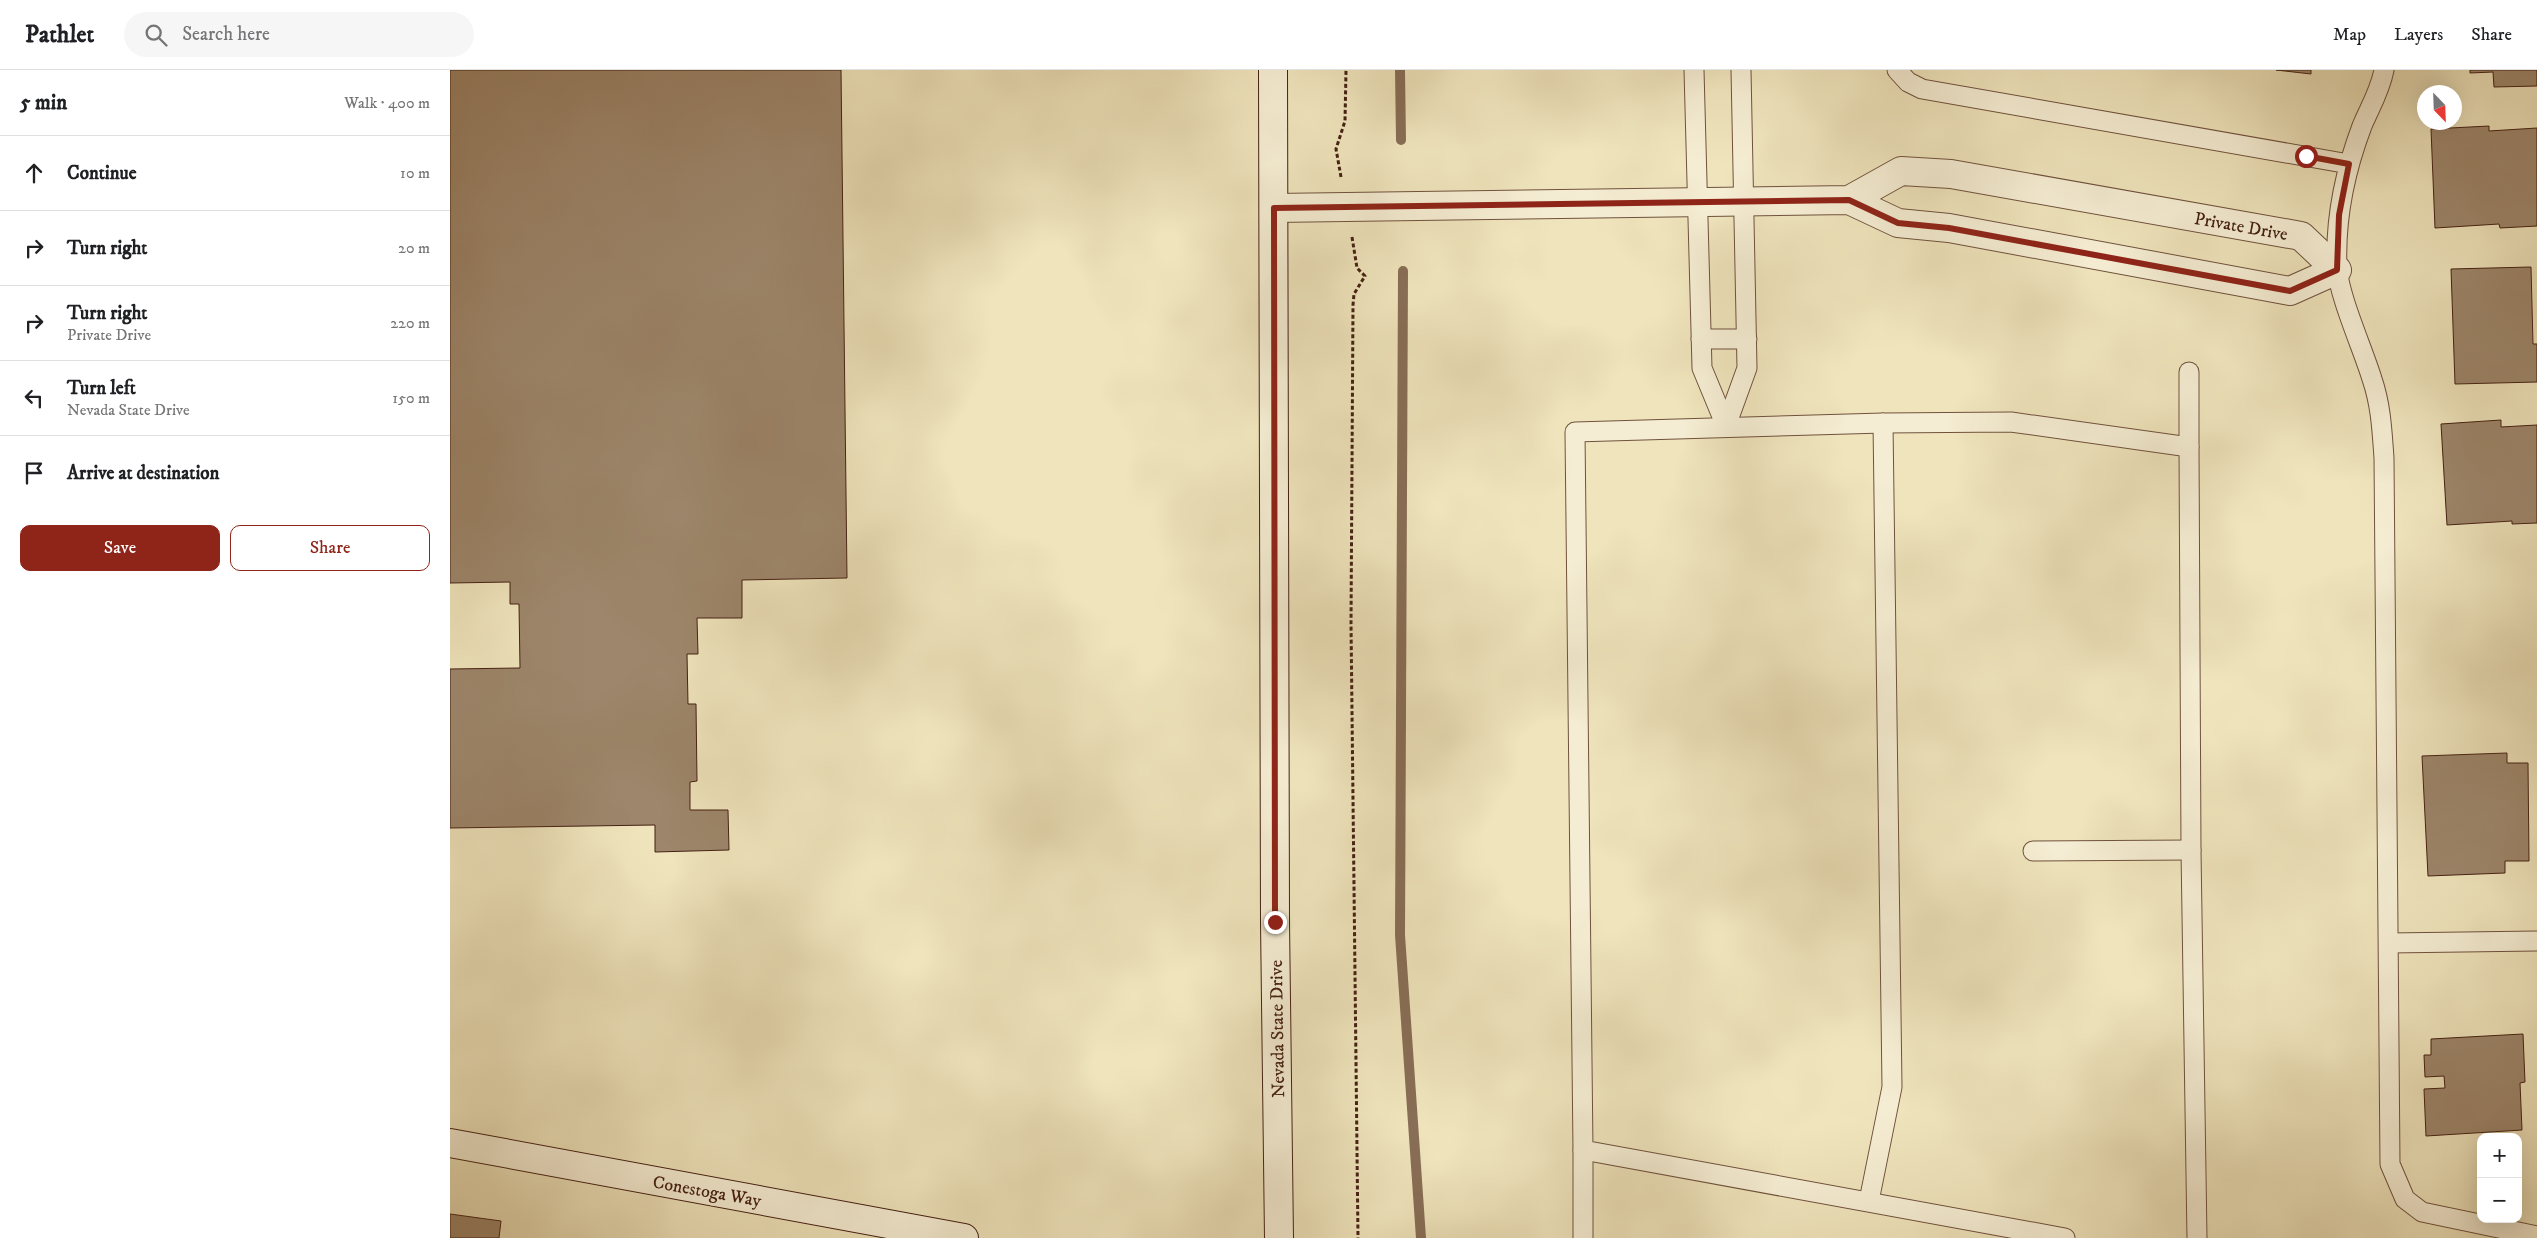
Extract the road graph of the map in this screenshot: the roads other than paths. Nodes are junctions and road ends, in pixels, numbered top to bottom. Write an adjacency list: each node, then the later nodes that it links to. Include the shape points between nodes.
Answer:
1 (1273, 70): 10 (street, Nevada State Drive)
2 (1694, 70): 9 (lane)
3 (1741, 70): 8 (lane)
4 (1897, 70): 6 (lane, via 1908,82 1922,89)
5 (2384, 70): 6 (lane, via 2381,86)
6 (2349, 164): 11 (lane, via 2339,215)
7 (1849, 200): 8 (street, Private Drive); 11 (street, Private Drive, via 1898,223 1949,228 2290,291); 11 (street, Private Drive, via 1901,170 1951,174 2301,236)
8 (1744, 202): 9 (street, Private Drive); 13 (lane)
9 (1698, 203): 10 (street, Private Drive); 12 (lane)
10 (1274, 208): 27 (street, Nevada State Drive)
11 (2337, 270): 21 (lane, via 2381,417 2386,521)
12 (1701, 339): 13 (lane); 16 (lane, via 1702,368)
13 (1747, 339): 16 (lane, via 1747,368)
14 (2189, 372): 17 (lane)
15 (1883, 423): 16 (lane); 17 (lane, via 2011,422); 24 (lane, via 1892,1087)
16 (1726, 426): 23 (lane, via 1575,432)
17 (2189, 448): 18 (lane)
18 (2192, 850): 19 (lane); 30 (lane)
19 (2033, 851)
20 (2537, 941): 21 (lane)
21 (2389, 943): 25 (lane, via 2390,1164 2396,1182 2405,1199 2422,1212)
22 (450, 1143): 26 (street, Conestoga Way)
23 (1583, 1150): 24 (lane); 28 (lane)
24 (1869, 1201): 29 (lane)
25 (2537, 1236)
26 (964, 1238)
27 (1279, 1238)
28 (1583, 1238)
29 (2066, 1238)
30 (2198, 1238)

